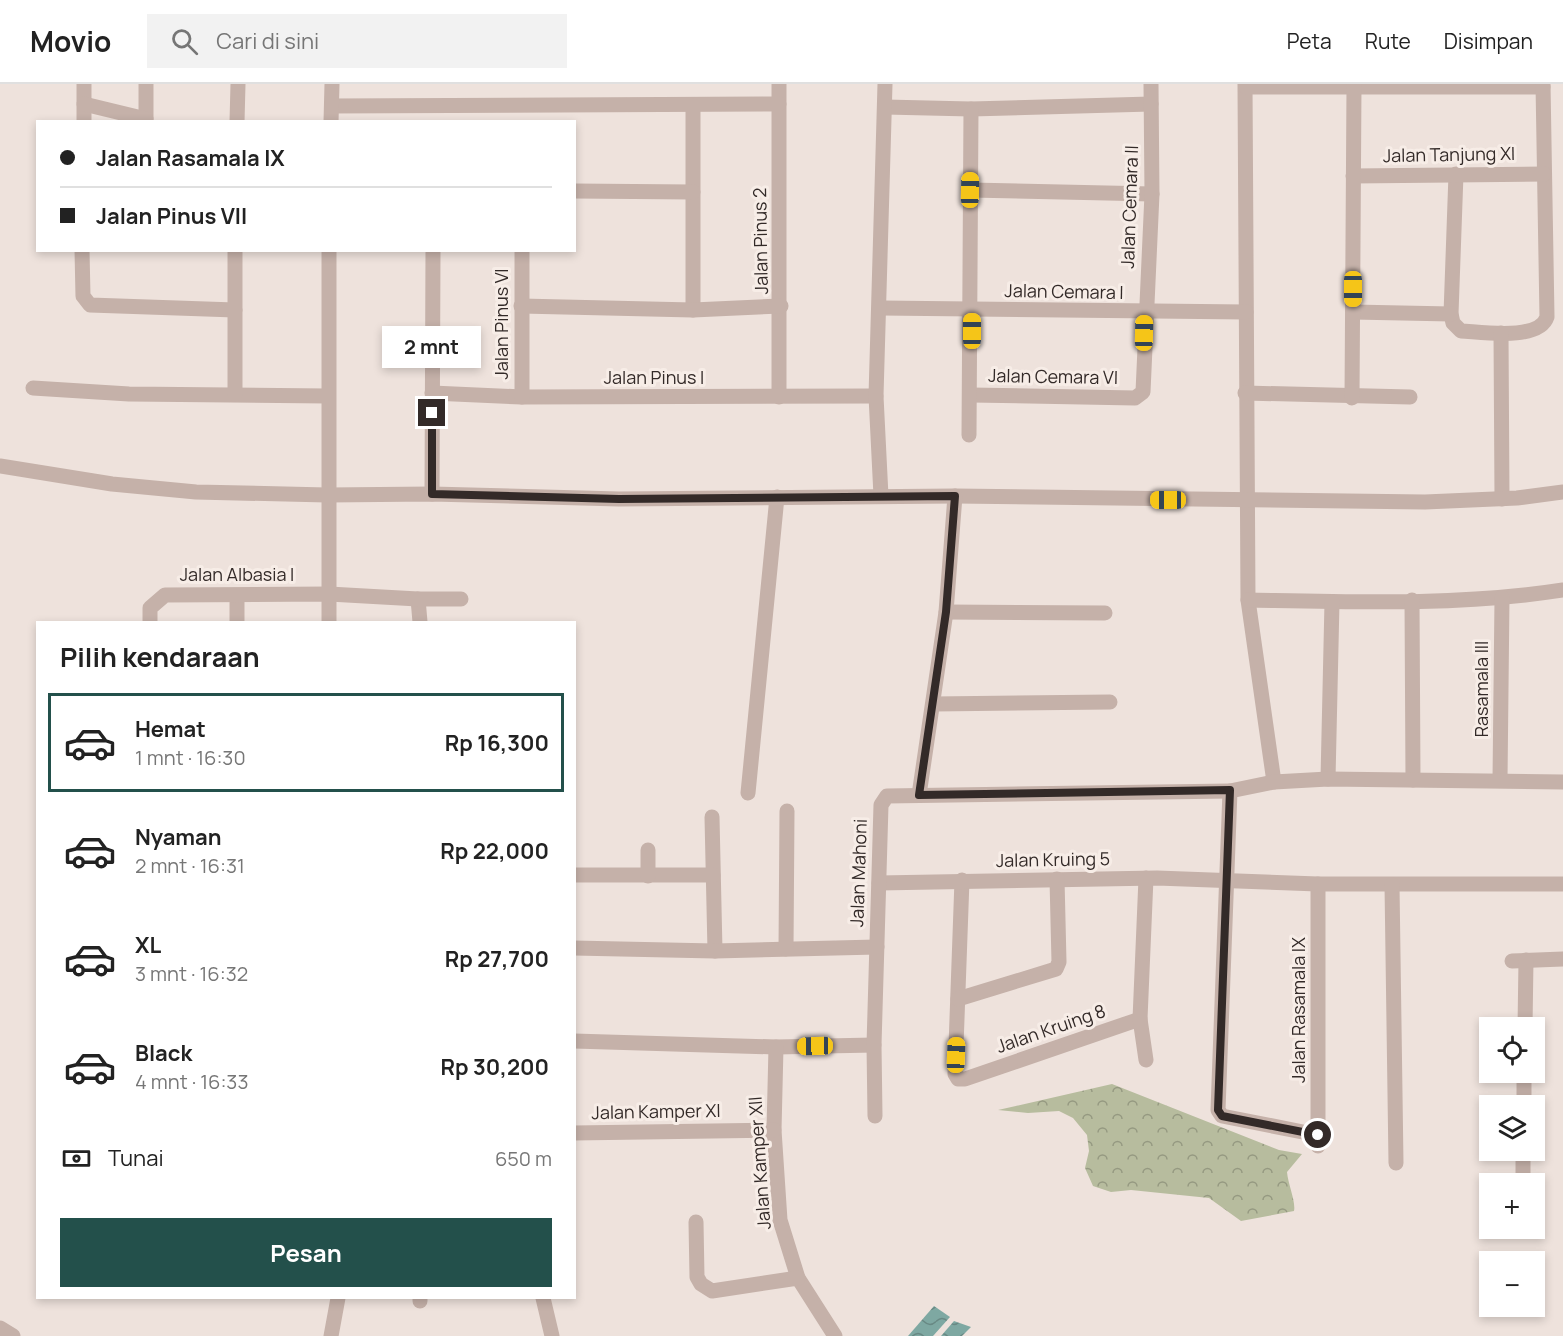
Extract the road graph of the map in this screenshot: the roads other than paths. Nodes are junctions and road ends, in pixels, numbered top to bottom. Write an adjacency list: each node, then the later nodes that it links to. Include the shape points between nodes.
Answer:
1 (84, 84): 11 (street)
2 (146, 84): 20 (street)
3 (238, 84): 21 (street)
4 (332, 84): 18 (street)
5 (779, 84): 12 (street, Jalan Pinus 2)
6 (885, 84): 16 (street)
7 (1151, 84): 13 (street, Jalan Cemara II)
8 (1246, 85): 9 (street); 41 (street)
9 (1354, 86): 10 (street); 25 (street)
10 (1543, 86): 24 (street)
11 (84, 104): 19 (street); 20 (street)
12 (779, 104): 15 (street); 36 (street, Jalan Pinus 2)
13 (1151, 104): 17 (street); 29 (street, Jalan Cemara II)
14 (438, 106): 15 (street); 18 (street); 22 (street)
15 (693, 106): 28 (street)
16 (885, 107): 17 (street); 37 (street)
17 (971, 109): 26 (street)
18 (332, 114)
19 (84, 120)
20 (146, 120)
21 (237, 120)
22 (437, 120)
23 (1456, 174): 24 (street, Jalan Tanjung XI); 25 (street, Jalan Tanjung XI); 44 (street)
24 (1544, 174): 45 (street, via 1547,317 1532,332)
25 (1353, 176): 42 (street)
26 (970, 190): 29 (street); 38 (street)
27 (576, 191): 28 (street)
28 (693, 192): 40 (street)
29 (1152, 194): 43 (street, Jalan Cemara II)
30 (82, 252): 39 (street, via 83,296 90,305)
31 (235, 252): 39 (street)
32 (329, 252): 51 (street)
33 (433, 252): 47 (street)
34 (522, 252): 35 (street, Jalan Pinus Vl)
35 (521, 306): 40 (street); 53 (street, Jalan Pinus Vl)
36 (781, 306): 40 (street); 54 (street, Jalan Pinus 2)
37 (880, 308): 38 (street, Jalan Cemara I); 52 (street)
38 (972, 309): 43 (street, Jalan Cemara I); 50 (street)
39 (235, 310): 49 (street)
40 (693, 310)
41 (1246, 312): 43 (street, Jalan Cemara I); 48 (street)
42 (1353, 312): 44 (street); 57 (street)
43 (1145, 313): 56 (street, Jalan Cemara II, via 1143,392)
44 (1451, 314): 45 (street, via 1461,331)
45 (1502, 333): 67 (street)
46 (33, 388): 49 (street, via 129,394)
47 (432, 393): 53 (street, Jalan Pinus I); 61 (street)
48 (1245, 393): 57 (street); 66 (street)
49 (235, 394): 51 (street)
50 (971, 395): 56 (street, Jalan Cemara VI); 58 (street)
51 (327, 396): 62 (street)
52 (876, 396): 54 (street, Jalan Pinus I); 63 (street)
53 (522, 397): 54 (street, Jalan Pinus I)
54 (779, 397)
55 (1410, 397): 57 (street)
56 (1135, 398)
57 (1352, 398)
58 (969, 435)
59 (0, 466): 62 (street, via 112,484 196,492)
60 (1563, 492): 67 (street)
61 (432, 494): 62 (street); 65 (street, via 619,499)
62 (327, 495): 69 (street)
63 (881, 496): 64 (street); 65 (street)
64 (955, 496): 66 (street); 77 (street)
65 (777, 497): 91 (street)
66 (1246, 499): 67 (street); 74 (street)
67 (1502, 499)
68 (1563, 590): 71 (street)
69 (329, 594): 70 (street, Jalan Albasia I); 72 (street, Jalan Albasia I); 81 (street)
70 (237, 596): 79 (street, Jalan Albasia I, via 165,595); 80 (street)
71 (1502, 598): 75 (street); 87 (street, Rasamala III)
72 (418, 599): 73 (street, Jalan Albasia I); 82 (street)
73 (461, 599)
74 (1248, 600): 76 (street); 88 (street)
75 (1412, 600): 76 (street); 86 (street)
76 (1332, 602): 85 (street)
77 (946, 612): 78 (street); 84 (street)
78 (1104, 613)
79 (150, 615)
80 (237, 621)
81 (328, 621)
82 (420, 621)
83 (1110, 702): 84 (street)
84 (933, 704): 92 (street)
85 (1328, 779): 86 (street, Jalan Mahoni); 88 (street, Jalan Mahoni)
86 (1413, 780): 87 (street, Jalan Mahoni)
87 (1500, 780): 89 (street, Jalan Mahoni)
88 (1274, 782): 90 (street, Jalan Mahoni)
89 (1563, 782)
90 (1230, 790): 92 (street, Jalan Mahoni); 101 (street, Jalan Rasamala IX)
91 (748, 793)
92 (919, 795): 103 (street, Jalan Mahoni, via 887,796 880,805)
93 (787, 811): 109 (street)
94 (712, 817): 96 (street)
95 (648, 850): 98 (street)
96 (713, 874): 98 (street); 110 (street)
97 (576, 875): 98 (street)
98 (648, 876)
99 (1146, 878): 100 (street, Jalan Kruing 5); 101 (street, Jalan Kruing 5); 114 (street)
100 (1057, 879): 102 (street, Jalan Kruing 5); 112 (street, via 1056,969)
101 (1228, 879): 104 (street, Jalan Kruing 5); 104 (street, Jalan Rasamala IX, via 1218,1110 1222,1116 1318,1141)
102 (962, 880): 103 (street, Jalan Kruing 5); 112 (street, Jalan Kruing 8)
103 (879, 883): 107 (street, Jalan Mahoni)
104 (1318, 884): 106 (street, Jalan Kruing 5)
105 (1563, 884): 106 (street, Jalan Kruing 5)
106 (1392, 885): 122 (street)
107 (877, 947): 109 (street); 116 (street, Jalan Mahoni)
108 (576, 948): 110 (street)
109 (786, 949): 110 (street)
110 (715, 951)
111 (1563, 959): 113 (street, via 1519,961)
112 (958, 999): 114 (street, Jalan Kruing 8, via 958,1079)
113 (1524, 1017)
114 (1140, 1019): 118 (street)
115 (576, 1041): 117 (street)
116 (874, 1045): 117 (street); 119 (street, Jalan Mahoni)
117 (776, 1047): 120 (street, Jalan Kamper XII)
118 (1146, 1060)
119 (875, 1116)
120 (774, 1130): 121 (street, Jalan Kamper XI); 124 (street, Jalan Kamper XII, via 780,1220)
121 (576, 1133)
122 (1396, 1163)
123 (696, 1222): 124 (street, via 697,1277 712,1291)
124 (798, 1278): 131 (street, Jalan Kamper XII)
125 (338, 1299): 129 (street)
126 (543, 1299): 130 (street)
127 (0, 1328): 128 (street)
128 (13, 1336)
129 (331, 1336)
130 (552, 1336)
131 (836, 1336)

